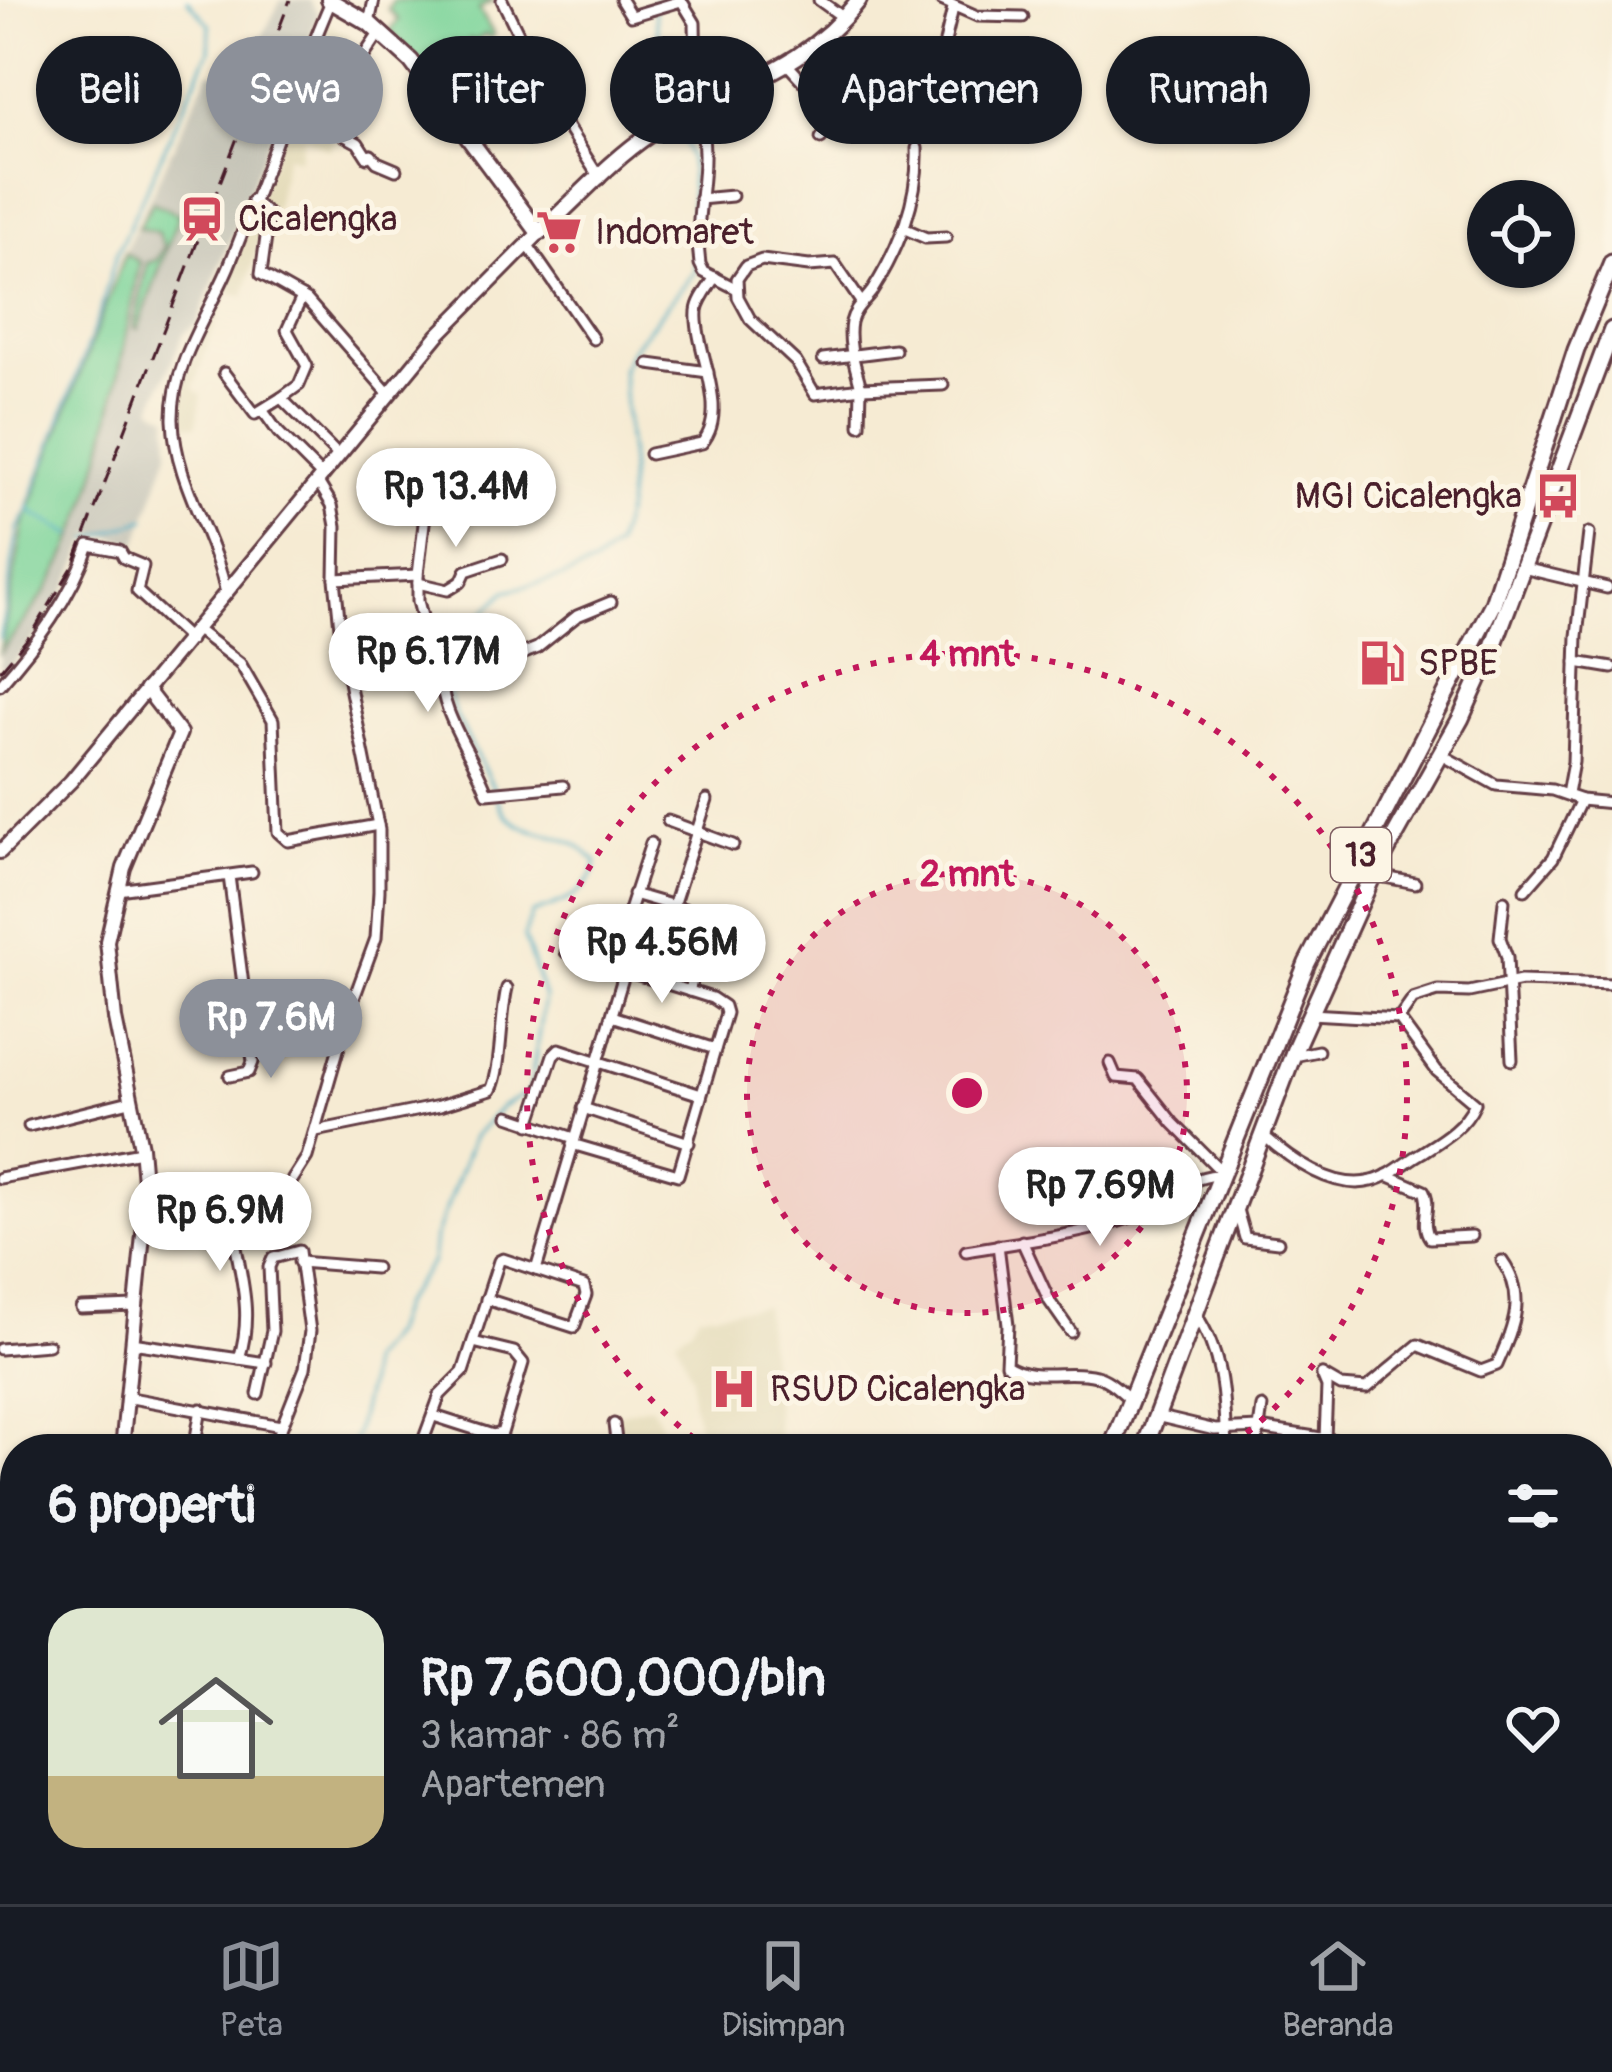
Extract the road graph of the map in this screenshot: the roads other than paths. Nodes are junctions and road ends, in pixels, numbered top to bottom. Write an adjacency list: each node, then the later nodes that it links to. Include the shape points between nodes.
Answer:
1 (374, 0): 12 (street)
2 (502, 0): 26 (street, via 552,104)
3 (621, 0): 8 (street, via 631,16)
4 (819, 0): 11 (street)
5 (859, 0): 11 (main road)
6 (940, 0): 9 (street)
7 (330, 1): 12 (main road); 13 (street)
8 (678, 2): 15 (street)
9 (957, 4): 10 (street, via 972,14); 16 (street)
10 (1023, 17)
11 (844, 18): 17 (main road)
12 (375, 27): 14 (street); 32 (main road, via 421,74)
13 (317, 36)
14 (371, 36)
15 (696, 36)
16 (947, 36)
17 (788, 64): 18 (main road); 19 (street)
18 (774, 71)
19 (798, 76)
20 (275, 144): 29 (street)
21 (359, 144): 25 (street)
22 (640, 144): 26 (main road)
23 (706, 144): 28 (street)
24 (917, 148): 30 (street, via 918,180)
25 (396, 170)
26 (600, 179): 32 (main road)
27 (732, 196): 28 (street)
28 (700, 200): 34 (street, via 700,264)
29 (252, 201): 36 (street, via 269,214 261,274); 58 (street, via 188,350 174,407 187,484)
30 (903, 228): 31 (street); 37 (street)
31 (946, 237)
32 (533, 238): 39 (street); 48 (street)
33 (1612, 263): 122 (highway, 13, via 1493,603 1306,963)
34 (715, 277): 35 (street); 44 (street, via 697,309)
35 (737, 289): 37 (street, via 742,270 762,260 830,264); 47 (street, via 749,319 796,362 815,394)
36 (302, 297): 48 (street); 49 (street, via 286,330 307,366)
37 (861, 302): 41 (street, via 851,320)
38 (1612, 330): 59 (highway, 13)
39 (593, 339)
40 (895, 350): 41 (street)
41 (853, 355): 42 (street); 47 (street)
42 (823, 359)
43 (649, 364): 44 (street)
44 (708, 372): 52 (street, via 709,435)
45 (224, 373): 50 (street, via 248,408)
46 (943, 385): 47 (street)
47 (861, 388): 51 (street)
48 (389, 394): 53 (street)
49 (281, 398): 50 (street); 53 (street)
50 (263, 411): 55 (street)
51 (860, 425)
52 (650, 454)
53 (339, 456): 55 (street)
54 (483, 474): 62 (street, via 426,506)
55 (320, 479): 60 (street); 61 (street, via 336,526)
56 (1589, 533): 63 (street)
57 (502, 559): 62 (street, via 466,571 448,590)
58 (220, 562): 60 (street); 65 (street)
59 (1522, 568): 63 (street); 73 (highway, 13)
60 (246, 569): 65 (street)
61 (335, 579): 62 (street); 80 (street)
62 (418, 579): 67 (street, via 424,628)
63 (1582, 582): 64 (street); 69 (street)
64 (1607, 588)
65 (226, 594): 68 (street)
66 (611, 602): 67 (street, via 517,656)
67 (452, 633): 74 (street, via 441,670 445,694 487,794)
68 (193, 635): 71 (street, via 137,591 143,566 89,545 51,621); 72 (street); 80 (street, via 240,663 273,720 278,832 288,842)
69 (1576, 662): 70 (street); 75 (street)
70 (1612, 668)
71 (0, 686)
72 (146, 689): 84 (street, via 60,794); 89 (street, via 180,733)
73 (1440, 754): 75 (street, via 1496,785); 86 (highway, 13)
74 (563, 786)
75 (1567, 794): 77 (street)
76 (707, 800): 81 (street)
77 (1581, 800): 78 (street); 90 (street, via 1553,858)
78 (1612, 803)
79 (668, 821): 81 (street)
80 (378, 825): 117 (street, via 376,938)
81 (697, 832): 83 (street); 93 (street)
82 (651, 843): 91 (street)
83 (733, 844)
84 (0, 851)
85 (252, 872): 87 (street)
86 (1373, 875): 88 (street); 101 (highway, 13)
87 (229, 876): 89 (street); 110 (street, via 254,1062 249,1072)
88 (1415, 883)
89 (118, 890): 112 (street, via 108,965)
90 (1526, 890)
91 (633, 894): 93 (street); 95 (street)
92 (1504, 901): 97 (street)
93 (673, 906): 100 (street, via 712,917)
94 (566, 952): 95 (street)
95 (610, 966): 96 (street)
96 (625, 971): 100 (street); 102 (street)
97 (1508, 982): 98 (street); 103 (street, via 1413,999); 108 (street)
98 (1612, 984)
99 (507, 988): 117 (street, via 491,1090)
100 (689, 991): 104 (street, via 724,1006)
101 (1310, 1014): 103 (street); 106 (highway, 13)
102 (612, 1016): 104 (street); 107 (street)
103 (1399, 1019): 123 (street, via 1425,1058 1475,1105 1453,1133)
104 (715, 1049): 111 (street)
105 (1318, 1052): 106 (street)
106 (1293, 1056): 118 (highway, 13)
107 (599, 1060): 111 (street); 113 (street); 115 (street, via 555,1051)
108 (1512, 1060)
109 (1110, 1063): 122 (street, via 1116,1077 1138,1079)
110 (230, 1076)
111 (701, 1095): 120 (street)
112 (130, 1101): 116 (street); 121 (street)
113 (584, 1108): 119 (street); 120 (street)
114 (509, 1116): 115 (street)
115 (530, 1124): 119 (street)
116 (29, 1126)
117 (316, 1131): 125 (street, via 286,1190)
118 (1263, 1135): 123 (street, via 1325,1175 1360,1183); 127 (highway, 13)
119 (573, 1141): 120 (street, via 673,1177); 136 (street)
120 (689, 1142)
121 (141, 1152): 124 (street); 126 (street)
122 (1220, 1173): 129 (street, via 1198,1177 1129,1218); 150 (highway, 13)
123 (1387, 1175): 128 (street, via 1424,1191 1430,1238)
124 (0, 1178)
125 (231, 1197): 126 (street); 146 (street, via 248,1311)
126 (146, 1204): 138 (street)
127 (1236, 1206): 130 (street, via 1245,1238); 140 (highway, 13)
128 (1472, 1236)
129 (1022, 1241): 131 (street); 141 (street)
130 (1278, 1242)
131 (998, 1245): 132 (street); 150 (street, via 1006,1364 1040,1375 1098,1376)
132 (966, 1251)
133 (1502, 1261): 171 (street, via 1518,1289 1497,1365 1481,1371 1418,1345 1367,1388 1322,1375)
134 (299, 1262): 135 (street); 147 (street, via 299,1251 268,1267); 156 (street, via 310,1331 305,1368)
135 (375, 1268)
136 (536, 1270): 137 (street, via 501,1259); 137 (street, via 584,1286 574,1327)
137 (486, 1299): 143 (street)
138 (135, 1306): 139 (street); 142 (street)
139 (82, 1308)
140 (1196, 1313): 154 (highway, 13); 158 (street, via 1217,1356)
141 (1071, 1332)
142 (132, 1342): 146 (street); 149 (street)
143 (473, 1342): 153 (street); 164 (street, via 514,1352 523,1363)
144 (48, 1345): 145 (street)
145 (0, 1349)
146 (239, 1359): 147 (street)
147 (266, 1364): 148 (street)
148 (257, 1394)
149 (127, 1397): 152 (street); 159 (street)
150 (1130, 1399): 166 (highway, 13)
151 (1262, 1408): 157 (street)
152 (201, 1409): 156 (street); 160 (street)
153 (434, 1416): 162 (street); 163 (street)
154 (1156, 1416): 158 (street); 167 (highway, 13)
155 (614, 1424): 165 (street)
156 (280, 1426): 161 (street)
157 (1258, 1428): 158 (street); 169 (street); 170 (street)
158 (1226, 1430): 168 (street)
159 (123, 1434)
160 (197, 1434)
161 (278, 1434)
162 (427, 1434)
163 (488, 1434)
164 (497, 1434)
165 (615, 1434)
166 (1117, 1434)
167 (1149, 1434)
168 (1226, 1434)
169 (1257, 1434)
170 (1295, 1434)
171 (1325, 1434)

